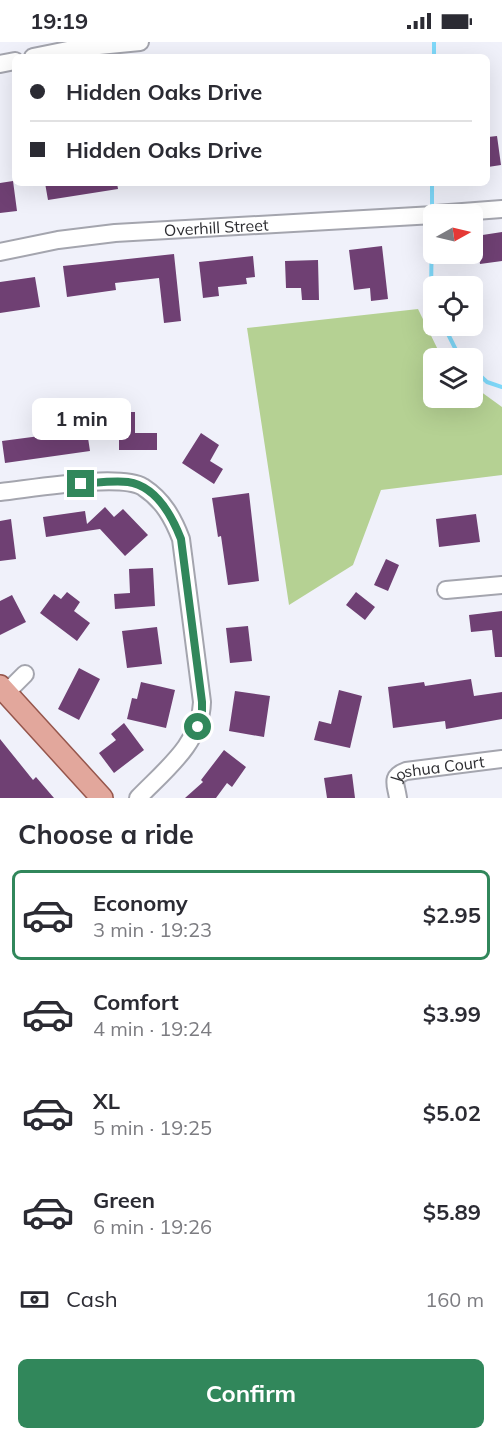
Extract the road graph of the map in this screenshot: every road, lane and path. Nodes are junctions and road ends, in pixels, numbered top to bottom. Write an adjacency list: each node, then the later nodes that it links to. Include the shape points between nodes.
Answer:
1 (140, 42): 2 (street)
2 (48, 54)
3 (502, 208): 4 (street, Overhill Street)
4 (483, 210)
5 (423, 216): 6 (street, Overhill Street, via 115,232)
6 (0, 252)
7 (0, 492): 14 (street, via 131,482 164,505 174,521 181,539 202,716 183,752)
8 (502, 585): 9 (street)
9 (446, 590)
10 (25, 674): 11 (street)
11 (3, 689): 13 (main road)
12 (502, 759): 15 (street, Joshua Court, via 406,771 395,779)
13 (102, 798)
14 (138, 798)
15 (398, 798)

